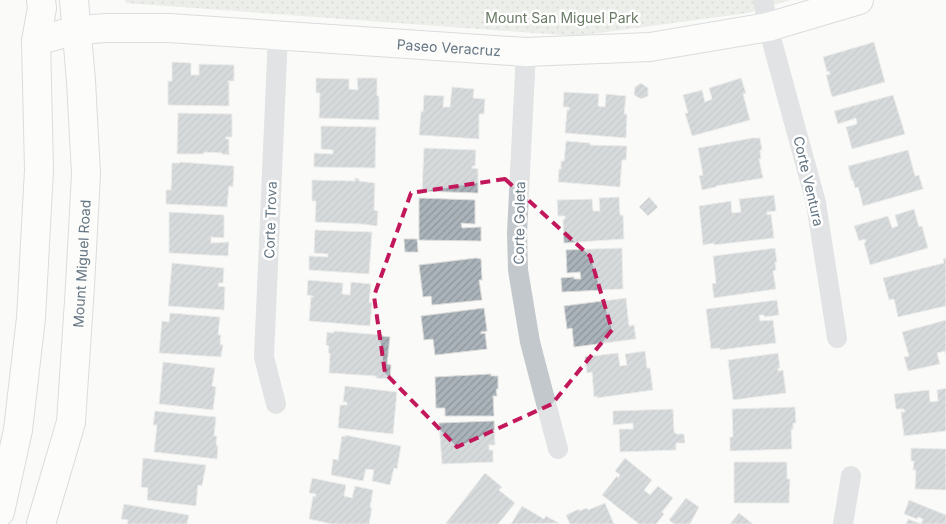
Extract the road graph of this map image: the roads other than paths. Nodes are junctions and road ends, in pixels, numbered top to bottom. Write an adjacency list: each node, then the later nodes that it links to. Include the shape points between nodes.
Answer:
1 (41, 0): 8 (street)
2 (74, 0): 6 (street, Mount Miguel Road)
3 (763, 0): 5 (street, Corte Ventura)
4 (859, 0): 5 (street, Paseo Veracruz)
5 (768, 27): 9 (street, Paseo Veracruz, via 650,48); 10 (street, Corte Ventura, via 816,203)
6 (77, 30): 7 (street, Paseo Veracruz, via 169,28); 8 (street, Paseo Veracruz); 15 (street, Mount Miguel Road, via 86,174 70,422)
7 (278, 35): 9 (street, Paseo Veracruz); 11 (street, Corte Trova, via 264,357)
8 (36, 41): 14 (street, via 39,170 30,318 18,430)
9 (526, 52): 12 (street, Corte Goleta, via 518,270 530,342)
10 (837, 338)
11 (276, 404)
12 (558, 449)
13 (851, 476): 16 (street)
14 (0, 512)
15 (41, 524)
16 (843, 524)

